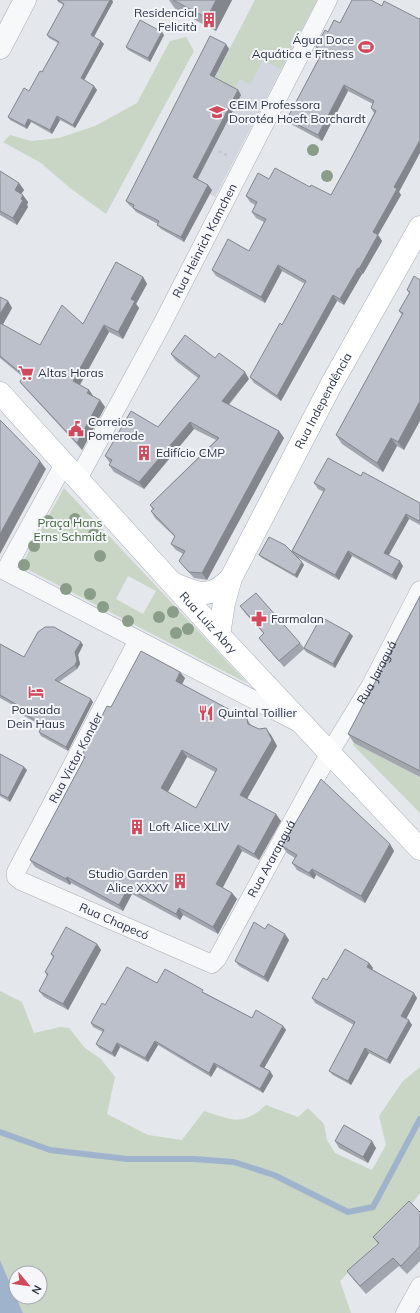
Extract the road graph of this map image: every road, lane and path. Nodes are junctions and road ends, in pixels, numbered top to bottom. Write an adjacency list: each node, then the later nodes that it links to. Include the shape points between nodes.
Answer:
1 (25, 0): 3 (street)
2 (328, 0): 6 (street, Rua Heinrich Kamchen, via 159,330)
3 (0, 48)
4 (420, 227): 7 (main road, Rua Independência, via 328,390)
5 (0, 393): 6 (main road, Rua Luiz Abry)
6 (71, 471): 8 (main road, Rua Luiz Abry); 11 (street, via 5,571)
7 (231, 578): 8 (main road, Rua Independência, via 223,587 205,594); 10 (main road, Rua Independência, via 224,603)
8 (170, 582): 10 (main road, Rua Luiz Abry)
9 (420, 590): 13 (street, Rua Jaraguá, via 371,685)
10 (220, 635): 12 (main road, Rua Luiz Abry)
11 (138, 640): 12 (street); 15 (street, Rua Victor Konder)
12 (305, 726): 13 (main road, Rua Luiz Abry)
13 (330, 752): 14 (main road, Rua Luiz Abry); 16 (street, Rua Araranguá)
14 (420, 849)
15 (16, 878): 16 (street, Rua Chapecó)
16 (212, 964)
17 (420, 1286): 18 (street)
18 (405, 1313)

